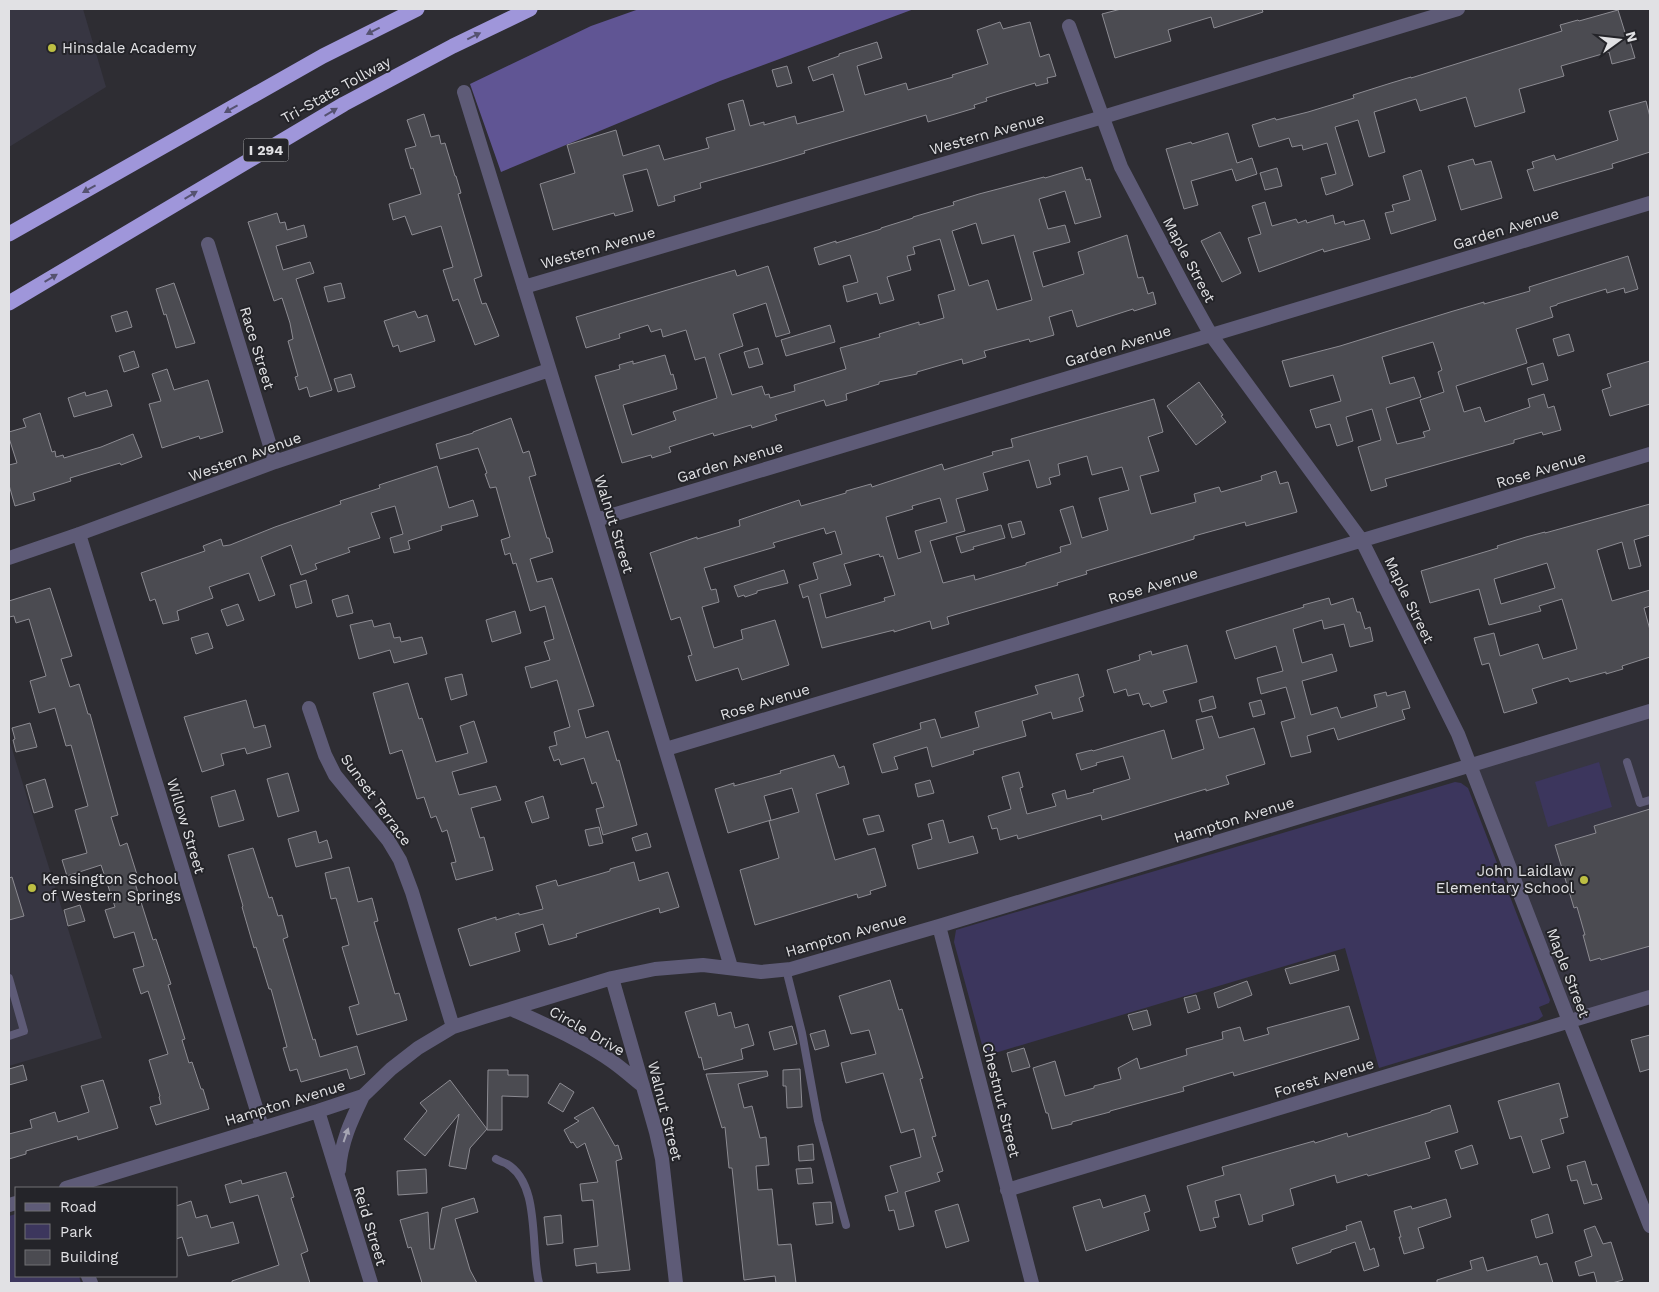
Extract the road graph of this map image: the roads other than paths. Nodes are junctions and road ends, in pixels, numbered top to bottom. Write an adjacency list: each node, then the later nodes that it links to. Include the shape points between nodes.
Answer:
1 (417, 9): 8 (highway, one-way to 8, via 323,56)
2 (530, 9): 11 (highway, Tri-State Tollway / I 294, one-way to 2, via 344,104)
3 (1458, 9): 6 (street, Western Avenue)
4 (1069, 26): 6 (street, Maple Street)
5 (464, 92): 10 (street, Walnut Street)
6 (1103, 117): 10 (street, Western Avenue); 12 (street, Maple Street, via 1122,167)
7 (1650, 203): 12 (street, Garden Avenue)
8 (9, 234)
9 (208, 244): 15 (street, Race Street)
10 (524, 287): 13 (street, Walnut Street)
11 (9, 303)
12 (1212, 335): 16 (street, Garden Avenue); 18 (street, Maple Street)
13 (550, 370): 15 (street, Western Avenue); 16 (street, Walnut Street)
14 (1650, 454): 18 (street, Rose Avenue)
15 (275, 462): 17 (street, Western Avenue)
16 (596, 520): 22 (street, Walnut Street)
17 (79, 534): 19 (street, Western Avenue); 39 (street, Willow Street)
18 (1362, 540): 22 (street, Rose Avenue); 24 (street, Maple Street)
19 (9, 558)
20 (309, 708): 34 (street, Sunset Terrace, via 324,755 335,775 388,840 400,860)
21 (1650, 711): 24 (street, Hampton Avenue)
22 (666, 749): 27 (street, Walnut Street)
23 (1627, 762): 25 (lane, via 1640,803)
24 (1471, 765): 26 (street, Hampton Avenue); 33 (street, Maple Street)
25 (1650, 800)
26 (939, 926): 28 (street, Hampton Avenue); 43 (street, Chestnut Street)
27 (730, 967): 28 (street, Hampton Avenue, via 760,972); 30 (street, Hampton Avenue, via 683,966)
28 (786, 969): 44 (lane, via 818,1121)
29 (9, 978): 35 (lane, via 24,1031)
30 (612, 978): 32 (street, Hampton Avenue); 36 (street, Walnut Street)
31 (1650, 997): 33 (street, Forest Avenue)
32 (510, 1010): 34 (street, Hampton Avenue); 36 (street, Circle Drive, via 597,1052)
33 (1569, 1021): 43 (street, Forest Avenue); 45 (street, Maple Street)
34 (453, 1026): 37 (street, Hampton Avenue, via 418,1048)
35 (9, 1036)
36 (644, 1086): 48 (street, Walnut Street, via 662,1159)
37 (363, 1096): 38 (street, Hampton Avenue); 41 (street, Reid Street, one-way to 37, via 340,1151)
38 (318, 1111): 39 (street, Hampton Avenue); 41 (street, Reid Street)
39 (262, 1128): 42 (street, Hampton Avenue)
40 (496, 1160): 47 (lane, via 507,1164 525,1186)
41 (339, 1178): 46 (street, Reid Street)
42 (69, 1187)
43 (1007, 1190): 49 (street, Chestnut Street)
44 (846, 1225)
45 (1650, 1226)
46 (370, 1283)
47 (539, 1283)
48 (676, 1283)
49 (1032, 1283)

